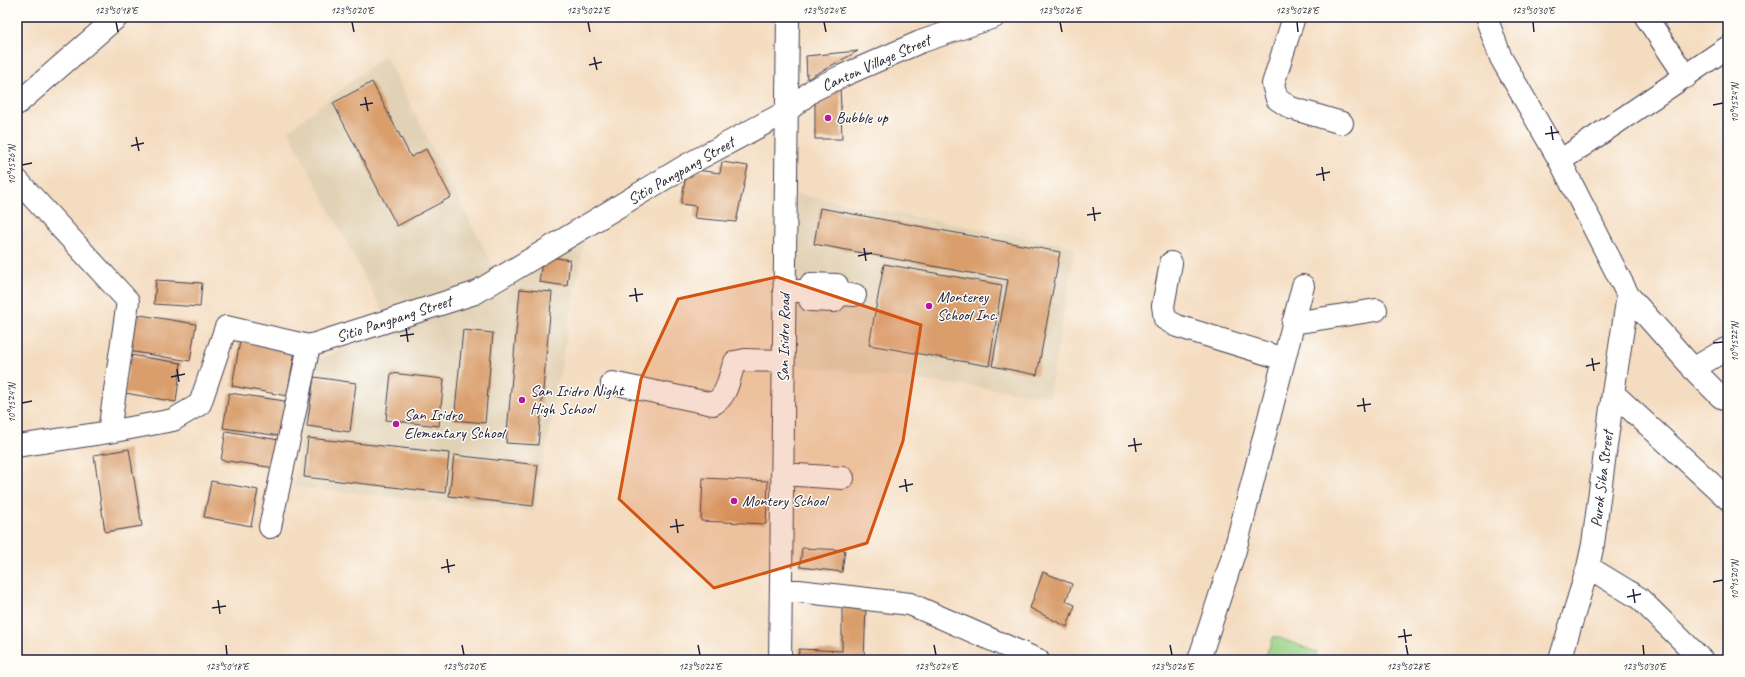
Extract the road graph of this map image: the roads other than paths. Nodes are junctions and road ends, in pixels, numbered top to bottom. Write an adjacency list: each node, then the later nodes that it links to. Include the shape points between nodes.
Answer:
1 (117, 17): 9 (street)
2 (788, 17): 10 (street, San Isidro Road)
3 (994, 17): 10 (street, Canton Village Street, via 920,42 842,76 813,90)
4 (1294, 17): 11 (street, via 1273,84 1277,99 1291,108)
5 (1486, 17): 12 (street, via 1501,58)
6 (1646, 17): 8 (street)
7 (1728, 47): 8 (street)
8 (1686, 76): 12 (street)
9 (17, 104)
10 (786, 112): 16 (street, San Isidro Road); 21 (street, Sitio Pangpang Street, via 687,166 475,292)
11 (1342, 122)
12 (1560, 161): 18 (street)
13 (17, 180): 29 (street, via 128,301)
14 (1171, 263): 23 (street, via 1163,306 1165,319 1177,326)
15 (1303, 286): 20 (street)
16 (784, 291): 17 (street, via 807,291 810,300 834,301); 24 (street, San Isidro Road)
17 (848, 295)
18 (1628, 295): 25 (street); 27 (street, Purok Siba Street)
19 (1376, 310): 20 (street)
20 (1293, 322): 23 (street)
21 (309, 346): 29 (street, via 226,327 200,404 173,420); 34 (street)
22 (1728, 348): 25 (street)
23 (1284, 359): 39 (street, via 1235,550)
24 (783, 361): 26 (street, via 736,362 728,386 720,400 713,404); 31 (street, San Isidro Road)
25 (1693, 369): 28 (street, via 1721,397)
26 (612, 383)
27 (1613, 393): 33 (street); 35 (street, Purok Siba Street)
28 (1728, 400)
29 (109, 432): 30 (street)
30 (17, 446)
31 (782, 474): 32 (street); 36 (street, San Isidro Road)
32 (843, 478)
33 (1728, 499)
34 (270, 527)
35 (1588, 567): 40 (street, Purok Siba Street); 41 (street, via 1639,598)
36 (781, 589): 37 (street, San Isidro Road); 38 (street, via 910,604)
37 (780, 660)
38 (1038, 660)
39 (1199, 660)
40 (1560, 660)
41 (1702, 660)

